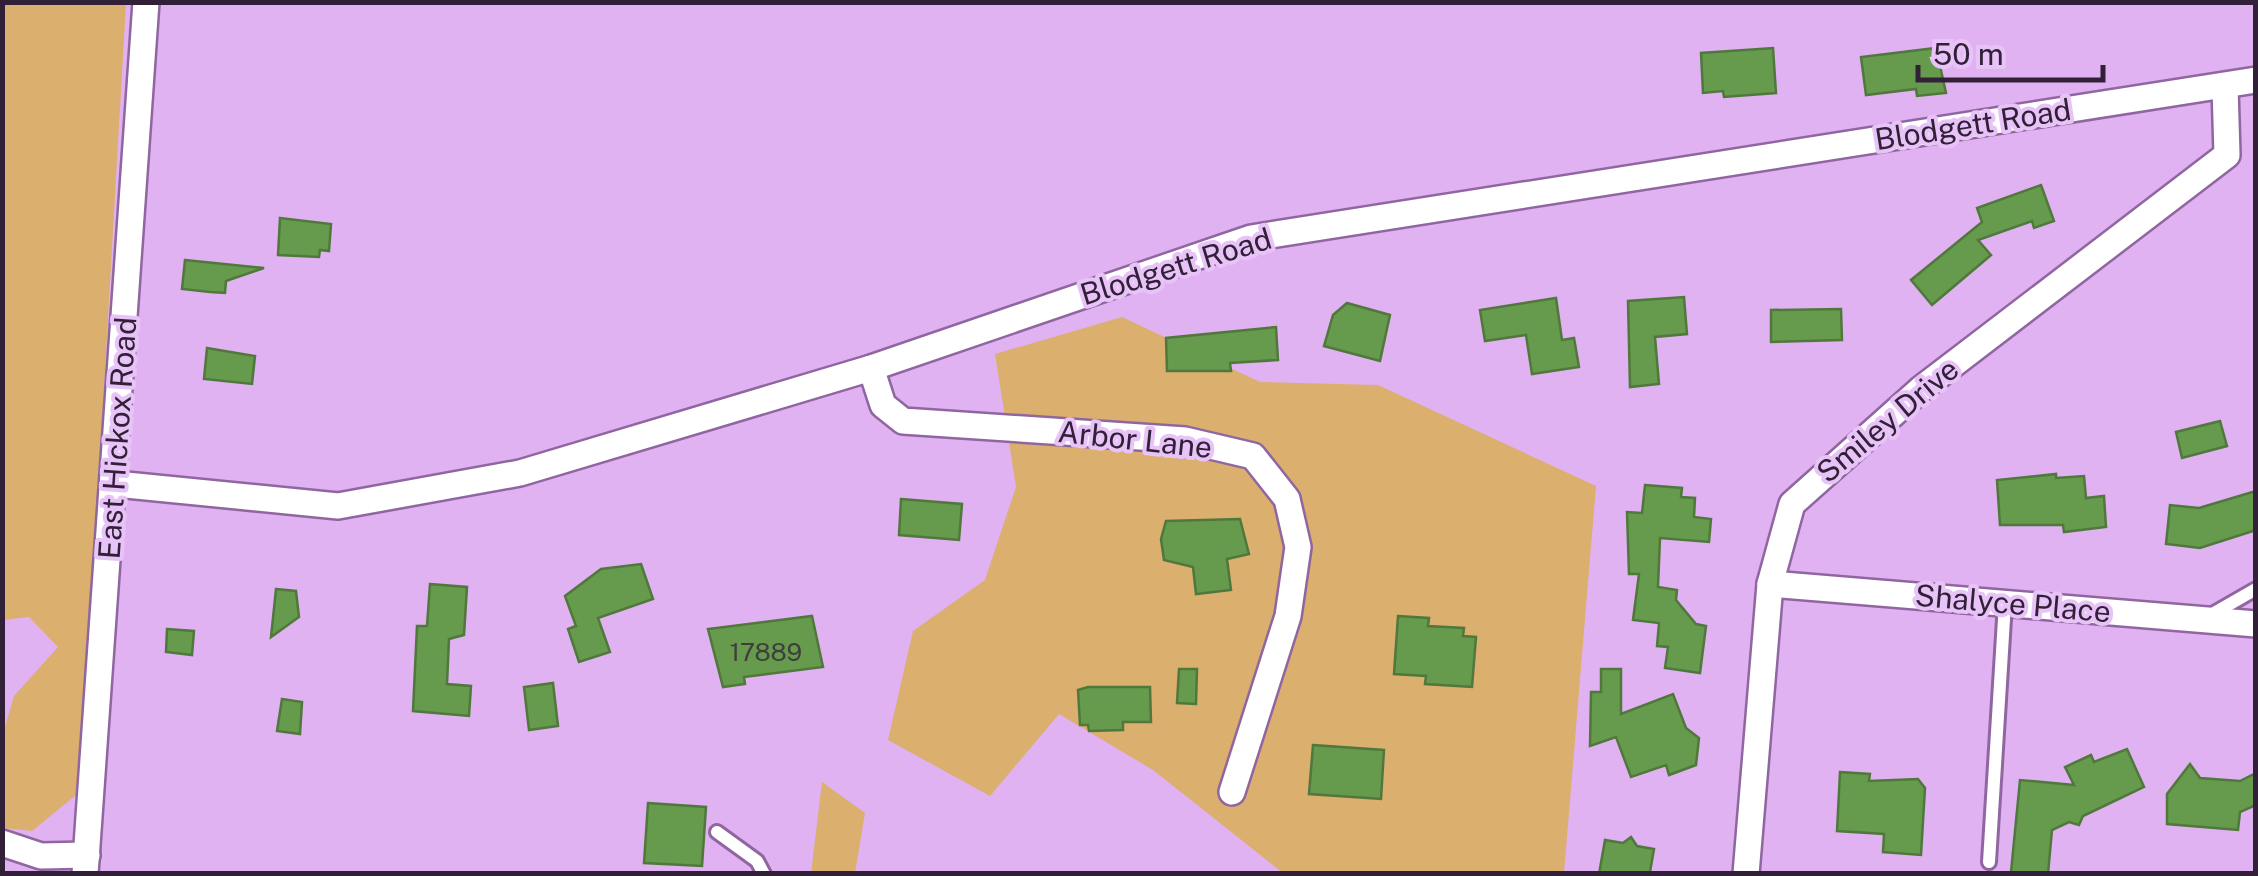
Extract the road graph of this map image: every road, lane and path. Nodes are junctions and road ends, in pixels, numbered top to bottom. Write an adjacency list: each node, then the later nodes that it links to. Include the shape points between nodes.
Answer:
1 (146, 2): 5 (street, East Hickox Road)
2 (2256, 80): 3 (street, Blodgett Road)
3 (2225, 86): 4 (street, Blodgett Road, via 1252,238); 6 (street, Smiley Drive, via 2227,155 1922,389 1792,504)
4 (871, 368): 5 (street, Blodgett Road, via 520,473 338,506); 11 (street, Arbor Lane, via 883,405 903,421 1185,440 1252,456 1287,500 1298,546 1288,616)
5 (116, 484): 15 (street, East Hickox Road)
6 (1770, 584): 8 (street, Shalyce Place); 17 (street, Smiley Drive)
7 (2256, 589): 9 (lane)
8 (2005, 603): 9 (street, Shalyce Place); 14 (lane)
9 (2203, 620): 10 (street, Shalyce Place)
10 (2256, 624)
11 (1232, 792)
12 (717, 832): 16 (lane, via 757,861)
13 (2, 844): 15 (street)
14 (1989, 862)
15 (86, 864)
16 (764, 874)
17 (1746, 874)

